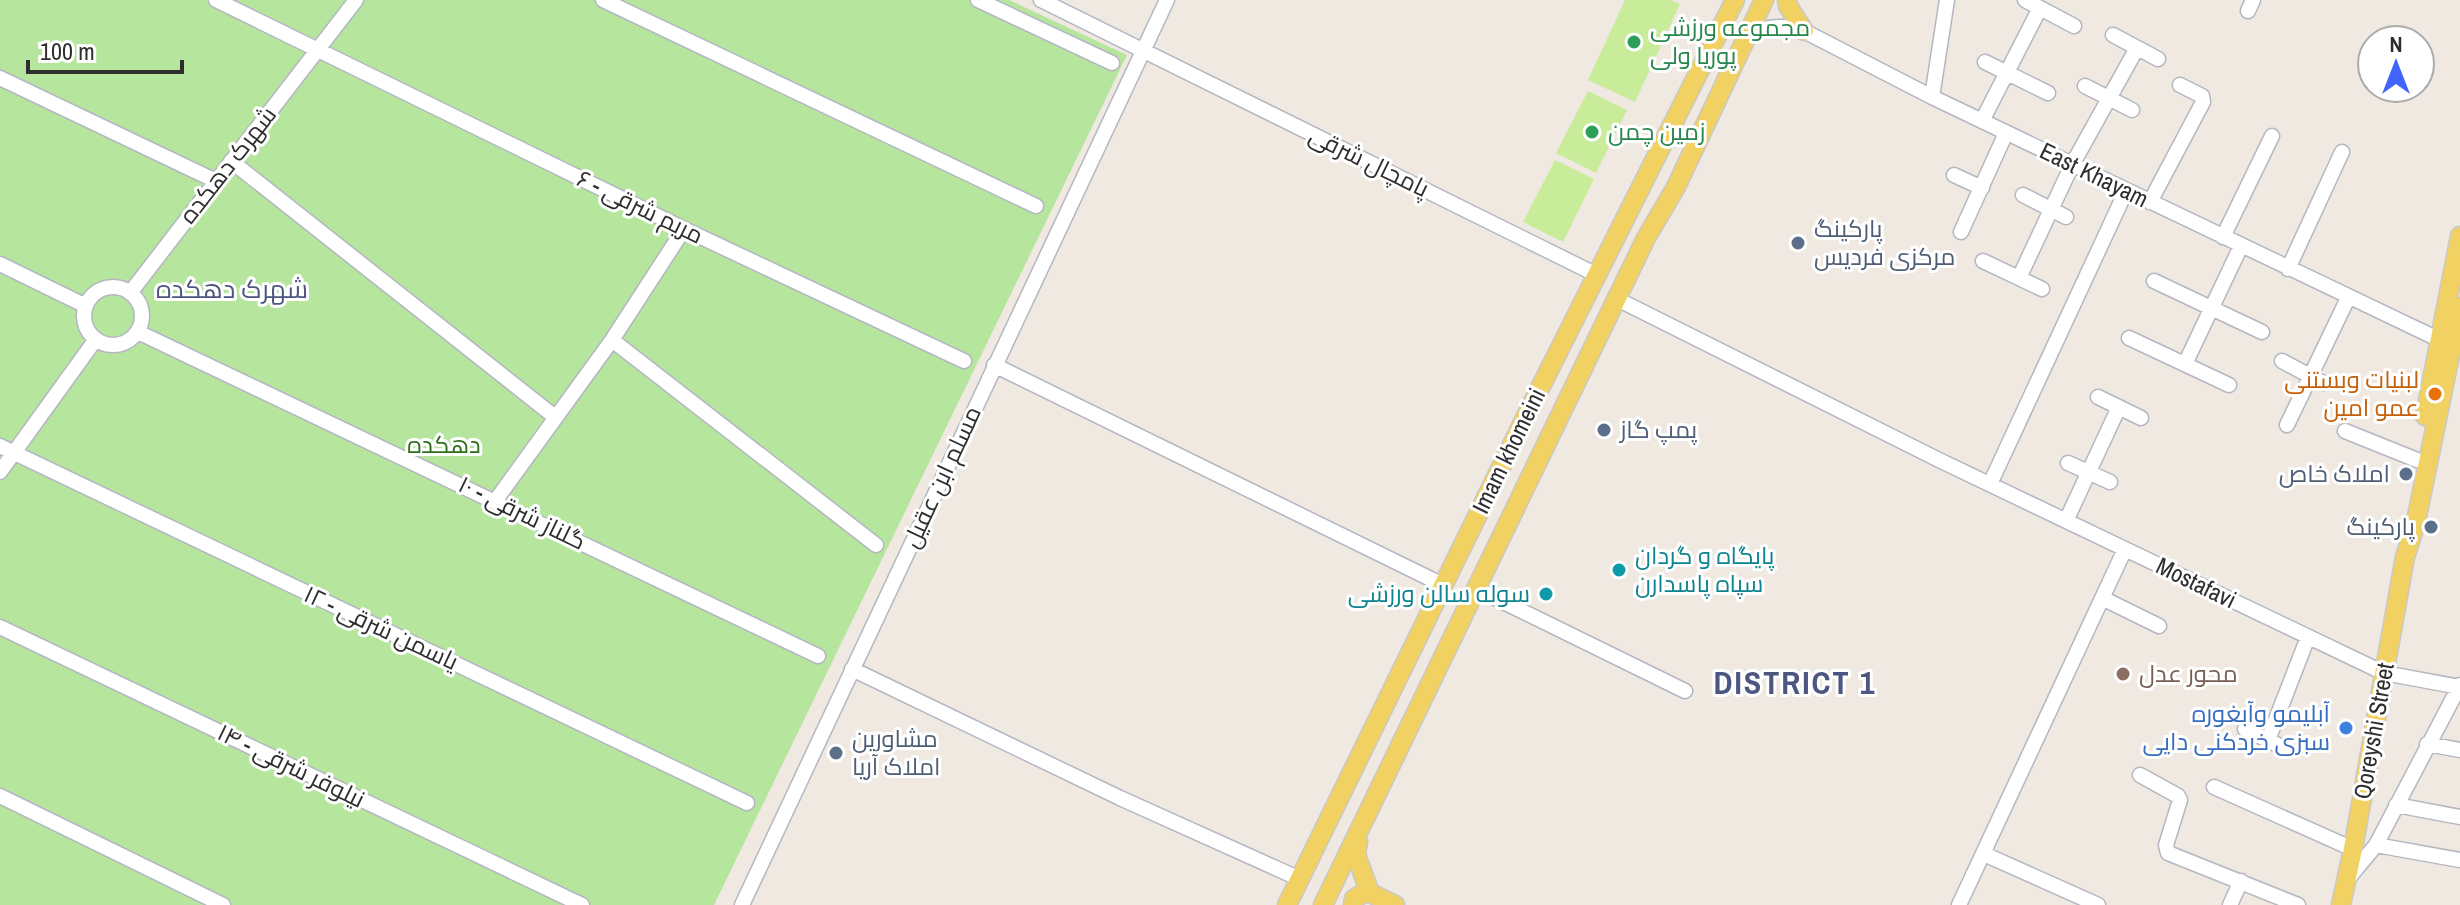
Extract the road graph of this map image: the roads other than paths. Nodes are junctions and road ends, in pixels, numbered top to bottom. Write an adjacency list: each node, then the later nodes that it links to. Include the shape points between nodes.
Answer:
1 (216, 0): 18 (street, مریم شرقی - ۶)
2 (356, 0): 18 (street, شهرک دهکده)
3 (603, 0): 45 (street)
4 (978, 0): 22 (street)
5 (1041, 0): 19 (street, پامچال شرقی)
6 (1167, 0): 19 (street, مسلم ابن عقیل)
7 (1735, 0): 37 (main road, Imam khomeini)
8 (1764, 0): 15 (main road, Imam khomeini)
9 (1787, 0): 14 (main road)
10 (1947, 0): 28 (street)
11 (2025, 0): 12 (street)
12 (2040, 8): 13 (street); 23 (street)
13 (2074, 26)
14 (1804, 31): 15 (street, East Khayam, via 1785,25); 28 (street, East Khayam)
15 (1747, 33): 40 (main road, Imam khomeini)
16 (2113, 35): 17 (street)
17 (2137, 48): 20 (street); 29 (street)
18 (319, 49): 35 (street, شهرک دهکده); 48 (street, مریم شرقی - ۶)
19 (1142, 49): 56 (street, پامچال شرقی); 75 (street, مسلم ابن عقیل)
20 (2158, 59)
21 (1985, 62): 23 (street)
22 (1112, 63)
23 (2007, 72): 27 (street); 31 (street)
24 (0, 78): 39 (street)
25 (2180, 85): 44 (street, via 2202,96 2203,102)
26 (2085, 86): 29 (street)
27 (2048, 93)
28 (1932, 97): 31 (street, East Khayam)
29 (2109, 98): 30 (street); 36 (street)
30 (2132, 110)
31 (1982, 121): 32 (street, East Khayam)
32 (2006, 133): 36 (street, East Khayam); 41 (street)
33 (2272, 136): 51 (street)
34 (2342, 152): 55 (street)
35 (231, 161): 39 (street, شهرک دهکده); 80 (street)
36 (2072, 165): 42 (street, East Khayam); 46 (street)
37 (1649, 171): 40 (main road, via 1655,187); 56 (main road, Imam khomeini)
38 (1954, 175): 41 (street)
39 (216, 181): 60 (street, شهرک دهکده)
40 (1676, 187): 62 (main road, Imam khomeini)
41 (1982, 188): 49 (street)
42 (2126, 191): 44 (street, East Khayam); 91 (street)
43 (2023, 195): 46 (street)
44 (2150, 202): 51 (street, East Khayam)
45 (1036, 206)
46 (2052, 208): 47 (street); 57 (street)
47 (2066, 217)
48 (684, 229): 70 (street); 72 (street, مریم شرقی - ۶)
49 (1961, 232)
50 (2460, 236): 71 (main road, Qoreyshi Street)
51 (2223, 237): 52 (street, East Khayam)
52 (2241, 246): 55 (street, East Khayam); 64 (street)
53 (1983, 261): 57 (street)
54 (0, 264): 63 (street)
55 (2288, 269): 61 (street, East Khayam)
56 (1597, 275): 97 (main road, Imam khomeini)
57 (2019, 278): 59 (street)
58 (2154, 281): 64 (street)
59 (2042, 289)
60 (130, 293): 63 (street, via 107,288); 66 (street, via 142,313)
61 (2348, 298): 71 (street, East Khayam); 76 (street)
62 (1617, 299): 91 (street, Mostafavi); 98 (main road, Imam khomeini)
63 (86, 306): 69 (street, via 85,324)
64 (2211, 307): 67 (street); 74 (street)
65 (2460, 307): 71 (main road, Qoreyshi Street)
66 (138, 332): 69 (street, via 122,344); 92 (street, گلناز شرقی - ۱۰)
67 (2262, 332)
68 (2129, 338): 74 (street)
69 (96, 339): 85 (street)
70 (612, 340): 80 (street); 94 (street)
71 (2451, 342): 86 (main road, Qoreyshi Street); 96 (main road, Qoreyshi Street)
72 (964, 361)
73 (2282, 361): 76 (street)
74 (2185, 364): 77 (street)
75 (994, 365): 97 (street); 104 (street, مسلم ابن عقیل)
76 (2317, 380): 82 (street)
77 (2229, 385)
78 (2098, 397): 79 (street)
79 (2119, 407): 81 (street); 89 (street)
80 (555, 417): 92 (street)
81 (2141, 418)
82 (2287, 425)
83 (2345, 431): 86 (street)
84 (0, 446): 85 (street, یاسمن شرقی - ۱۲)
85 (15, 453): 88 (street); 116 (street, یاسمن شرقی - ۱۲)
86 (2417, 460): 96 (main road, Qoreyshi Street)
87 (2068, 463): 89 (street)
88 (0, 472)
89 (2089, 472): 90 (street); 93 (street)
90 (2110, 482)
91 (1990, 484): 93 (street, Mostafavi)
92 (496, 500): 103 (street, گلناز شرقی - ۱۰)
93 (2066, 521): 95 (street, Mostafavi)
94 (876, 545)
95 (2125, 549): 99 (street); 102 (street, Mostafavi)
96 (2405, 557): 105 (main road, Qoreyshi Street)
97 (1443, 585): 124 (main road, Imam khomeini)
98 (1477, 589): 107 (street); 119 (main road, Imam khomeini)
99 (2102, 598): 100 (street); 122 (street)
100 (2159, 626)
101 (0, 627): 129 (street, نیلوفر شرقی - ۱۴)
102 (2308, 637): 105 (street, Mostafavi); 109 (street)
103 (818, 656)
104 (852, 669): 124 (street); 130 (street, مسلم ابن عقیل)
105 (2384, 673): 106 (street, Mostafavi); 121 (main road, Qoreyshi Street)
106 (2460, 686): 110 (street)
107 (1685, 691)
108 (2245, 729): 109 (street)
109 (2268, 740): 111 (street)
110 (2427, 744): 112 (street); 117 (street)
111 (2284, 748)
112 (2460, 750)
113 (2140, 775): 126 (street, via 2180,800 2166,850)
114 (2214, 787): 121 (street)
115 (0, 796): 128 (street)
116 (747, 803)
117 (2396, 805): 118 (street); 120 (street)
118 (2460, 817)
119 (1360, 832): 127 (main road, via 1356,855); 132 (main road, Imam khomeini)
120 (2376, 845): 123 (street); 125 (street)
121 (2353, 849): 125 (main road, Qoreyshi Street)
122 (1984, 854): 135 (street); 136 (street)
123 (2460, 860)
124 (1300, 879): 131 (main road, Imam khomeini)
125 (2347, 880): 139 (main road, Qoreyshi Street)
126 (2241, 881): 137 (street); 138 (street)
127 (1370, 893): 133 (main road, via 1354,899); 134 (main road)
128 (223, 905)
129 (582, 905)
130 (742, 905)
131 (1287, 905)
132 (1323, 905)
133 (1353, 905)
134 (1395, 905)
135 (1959, 905)
136 (2098, 905)
137 (2230, 905)
138 (2298, 905)
139 (2341, 905)

